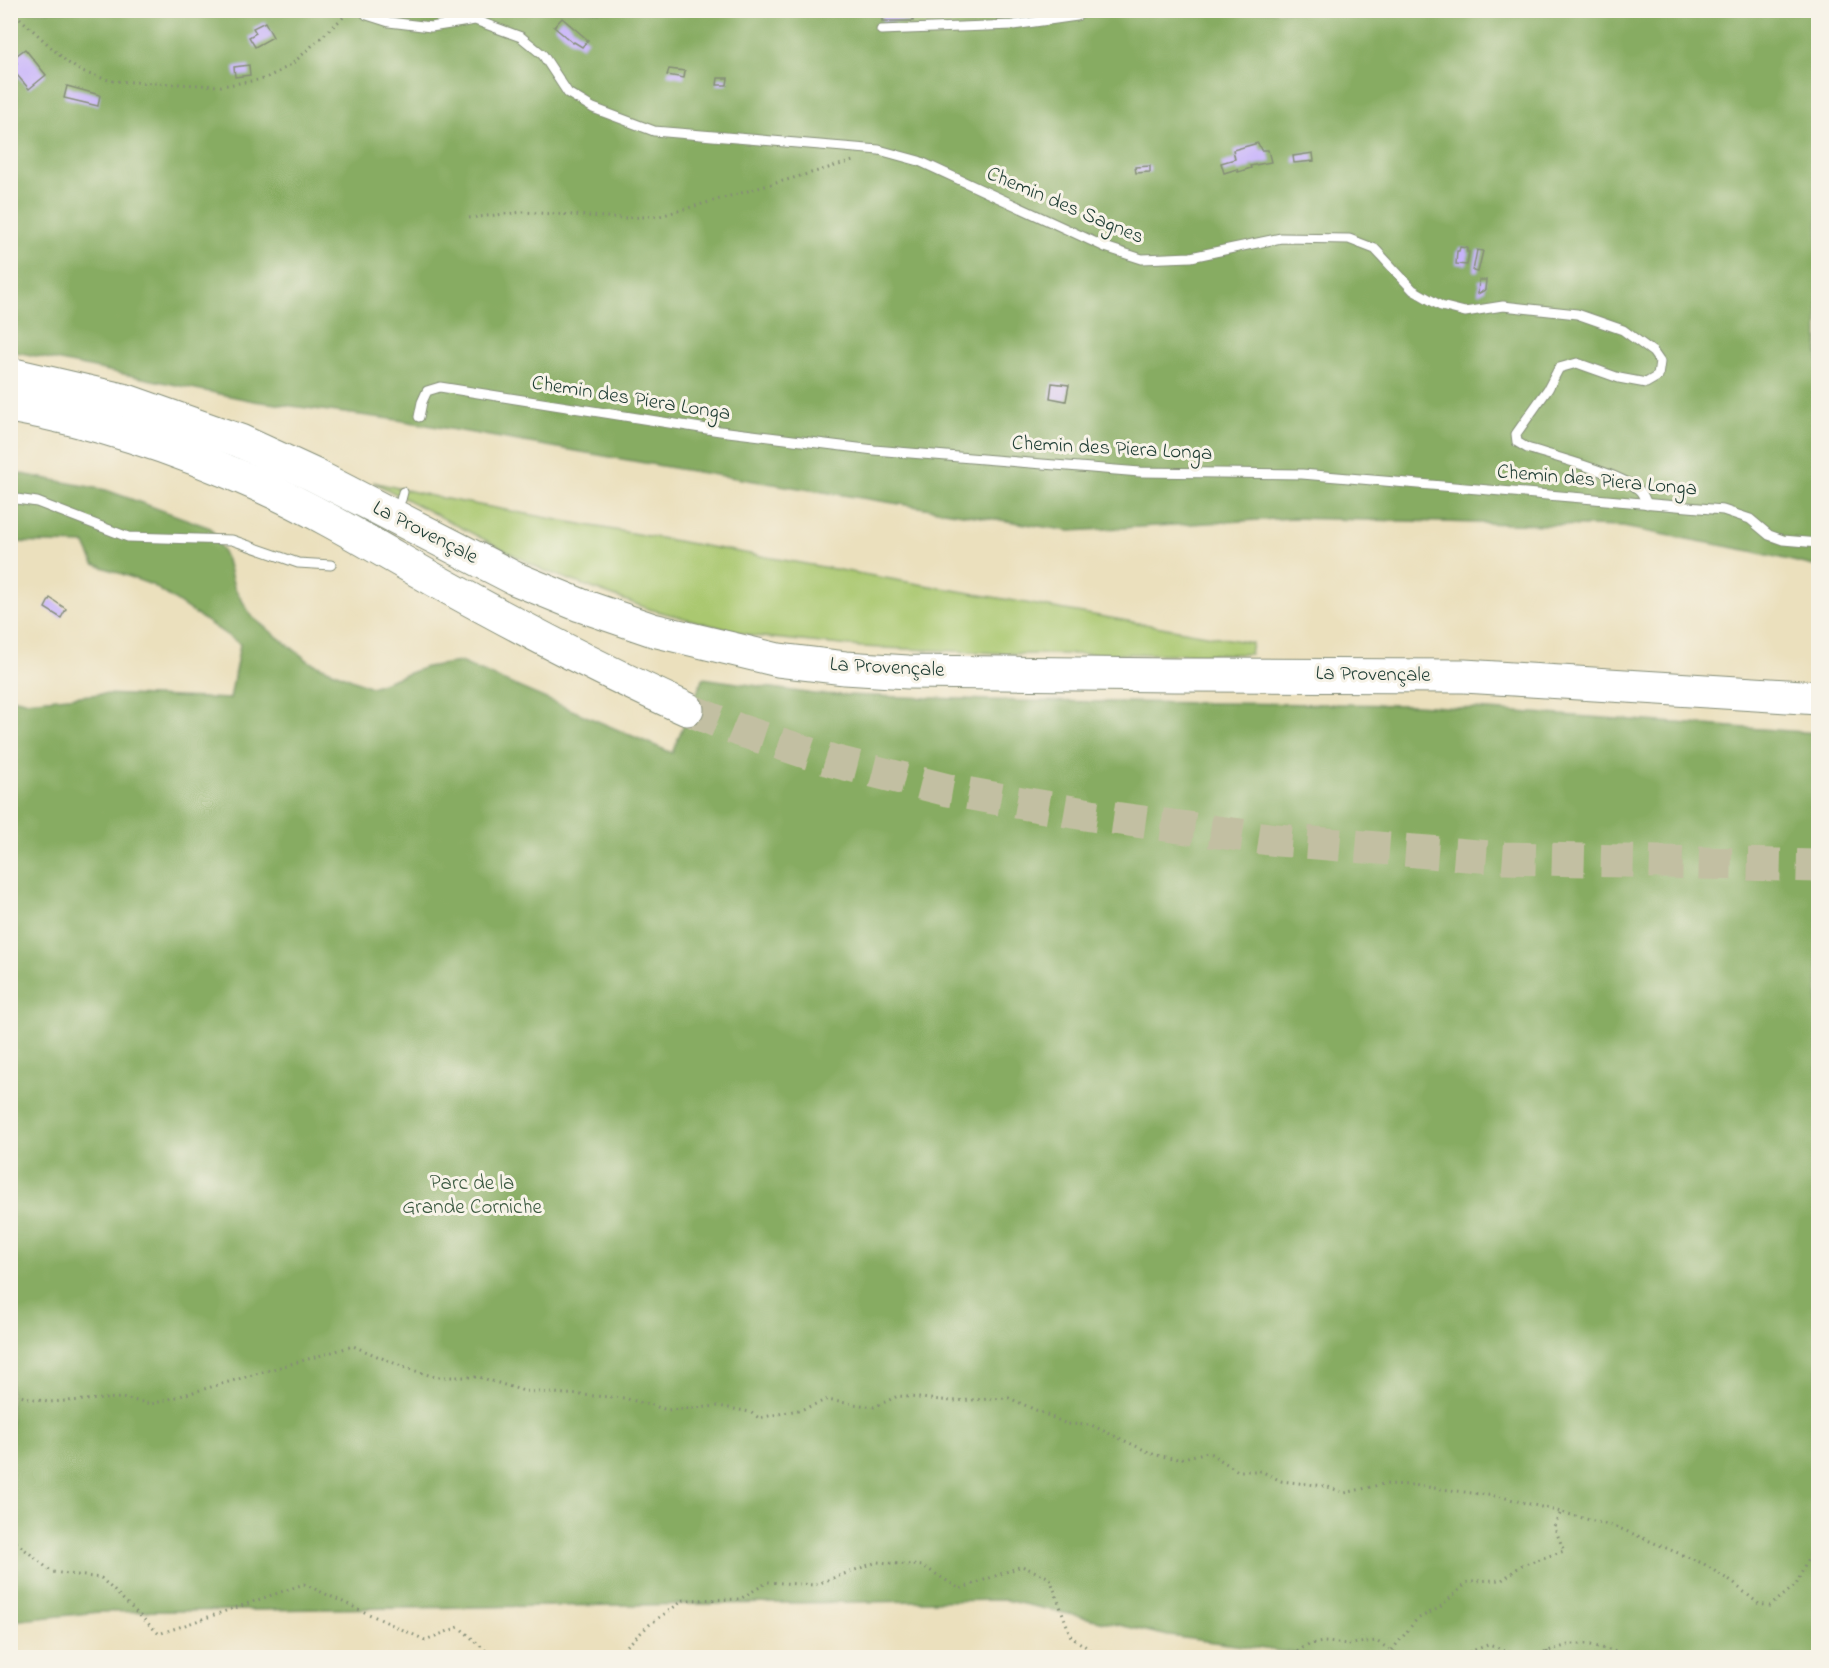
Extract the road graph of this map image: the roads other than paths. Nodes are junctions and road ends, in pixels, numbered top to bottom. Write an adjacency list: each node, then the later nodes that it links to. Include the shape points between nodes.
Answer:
1 (362, 10): 8 (lane, Chemin des Sagnes, via 389,22 431,27 475,20 522,37 543,55 568,93 593,108 654,131 879,150 919,161 1085,238 1142,259 1191,257 1281,238 1349,239 1375,249 1413,290 1441,306 1465,312 1503,306 1541,309 1577,314 1623,330 1653,352 1660,362 1658,376 1646,383 1577,363 1559,368 1516,434 1517,442 1628,484 1640,491)
2 (1086, 10): 3 (lane, via 1077,16 1013,25)
3 (881, 30)
4 (10, 374): 11 (highway, La Provençale, via 126,400 240,441 514,578 580,605 653,630 778,660 908,672 1464,676)
5 (10, 406): 12 (highway, La Provençale, via 105,427 262,486 597,668)
6 (419, 417): 8 (lane, Chemin des Piera Longa, via 427,391 440,387 720,431 874,450 1140,472 1302,474)
7 (10, 498): 10 (lane, via 37,502 128,537 232,540 298,563)
8 (1647, 504): 9 (lane, Chemin des Piera Longa, via 1723,510 1750,519 1768,535)
9 (1818, 543)
10 (331, 565)
11 (1818, 698)
12 (687, 709)

